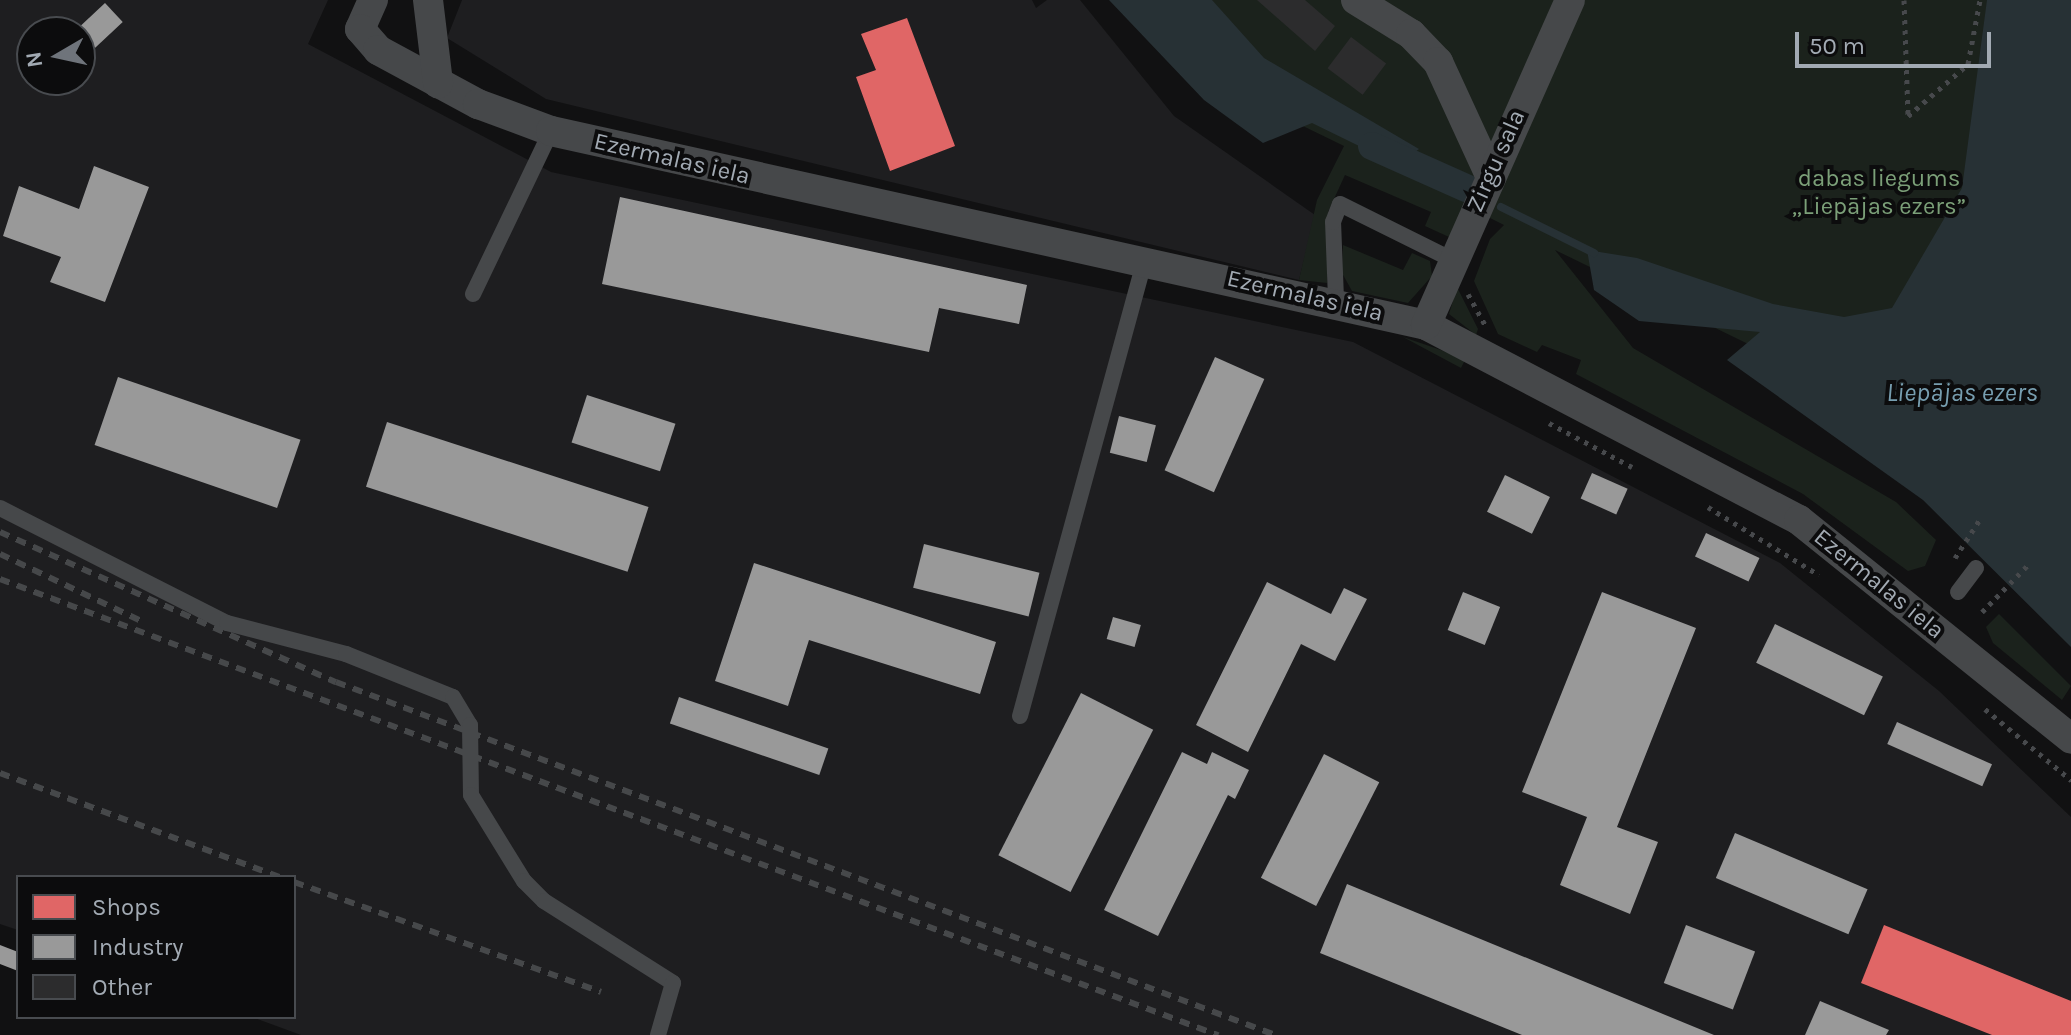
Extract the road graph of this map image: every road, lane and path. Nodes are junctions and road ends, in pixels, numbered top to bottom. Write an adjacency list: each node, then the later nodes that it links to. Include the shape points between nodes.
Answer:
1 (373, 0): 7 (street, Ezermalas iela, via 360,29 378,50)
2 (428, 0): 7 (street)
3 (1356, 0): 9 (street, via 1411,34 1438,62)
4 (1570, 0): 9 (street, Zirgu sala)
5 (1904, 0): 6 (path, via 1908,116 1968,64)
6 (1980, 0)
7 (438, 83): 8 (street, Ezermalas iela)
8 (551, 131): 11 (street, Ezermalas iela); 12 (lane)
9 (1491, 177): 10 (street, Zirgu sala)
10 (1451, 259): 13 (lane, via 1340,204 1333,222); 14 (street, Zirgu sala)
11 (1144, 262): 13 (street, Ezermalas iela); 27 (lane)
12 (473, 294)
13 (1336, 299): 14 (street, Ezermalas iela)
14 (1426, 325): 28 (street, Ezermalas iela, via 1799,520)
15 (1539, 414): 16 (path)
16 (1649, 476)
17 (1703, 504): 23 (path)
18 (0, 508): 30 (lane, via 227,623 346,654 453,697 470,725 471,795 524,881 544,901 673,983)
19 (1980, 519): 21 (path)
20 (2028, 565): 25 (path)
21 (1949, 567)
22 (1976, 568): 24 (lane)
23 (1829, 582)
24 (1958, 592)
25 (1982, 612)
26 (1977, 702): 29 (path)
27 (1020, 716)
28 (2071, 739)
29 (2071, 780)
30 (658, 1035)

